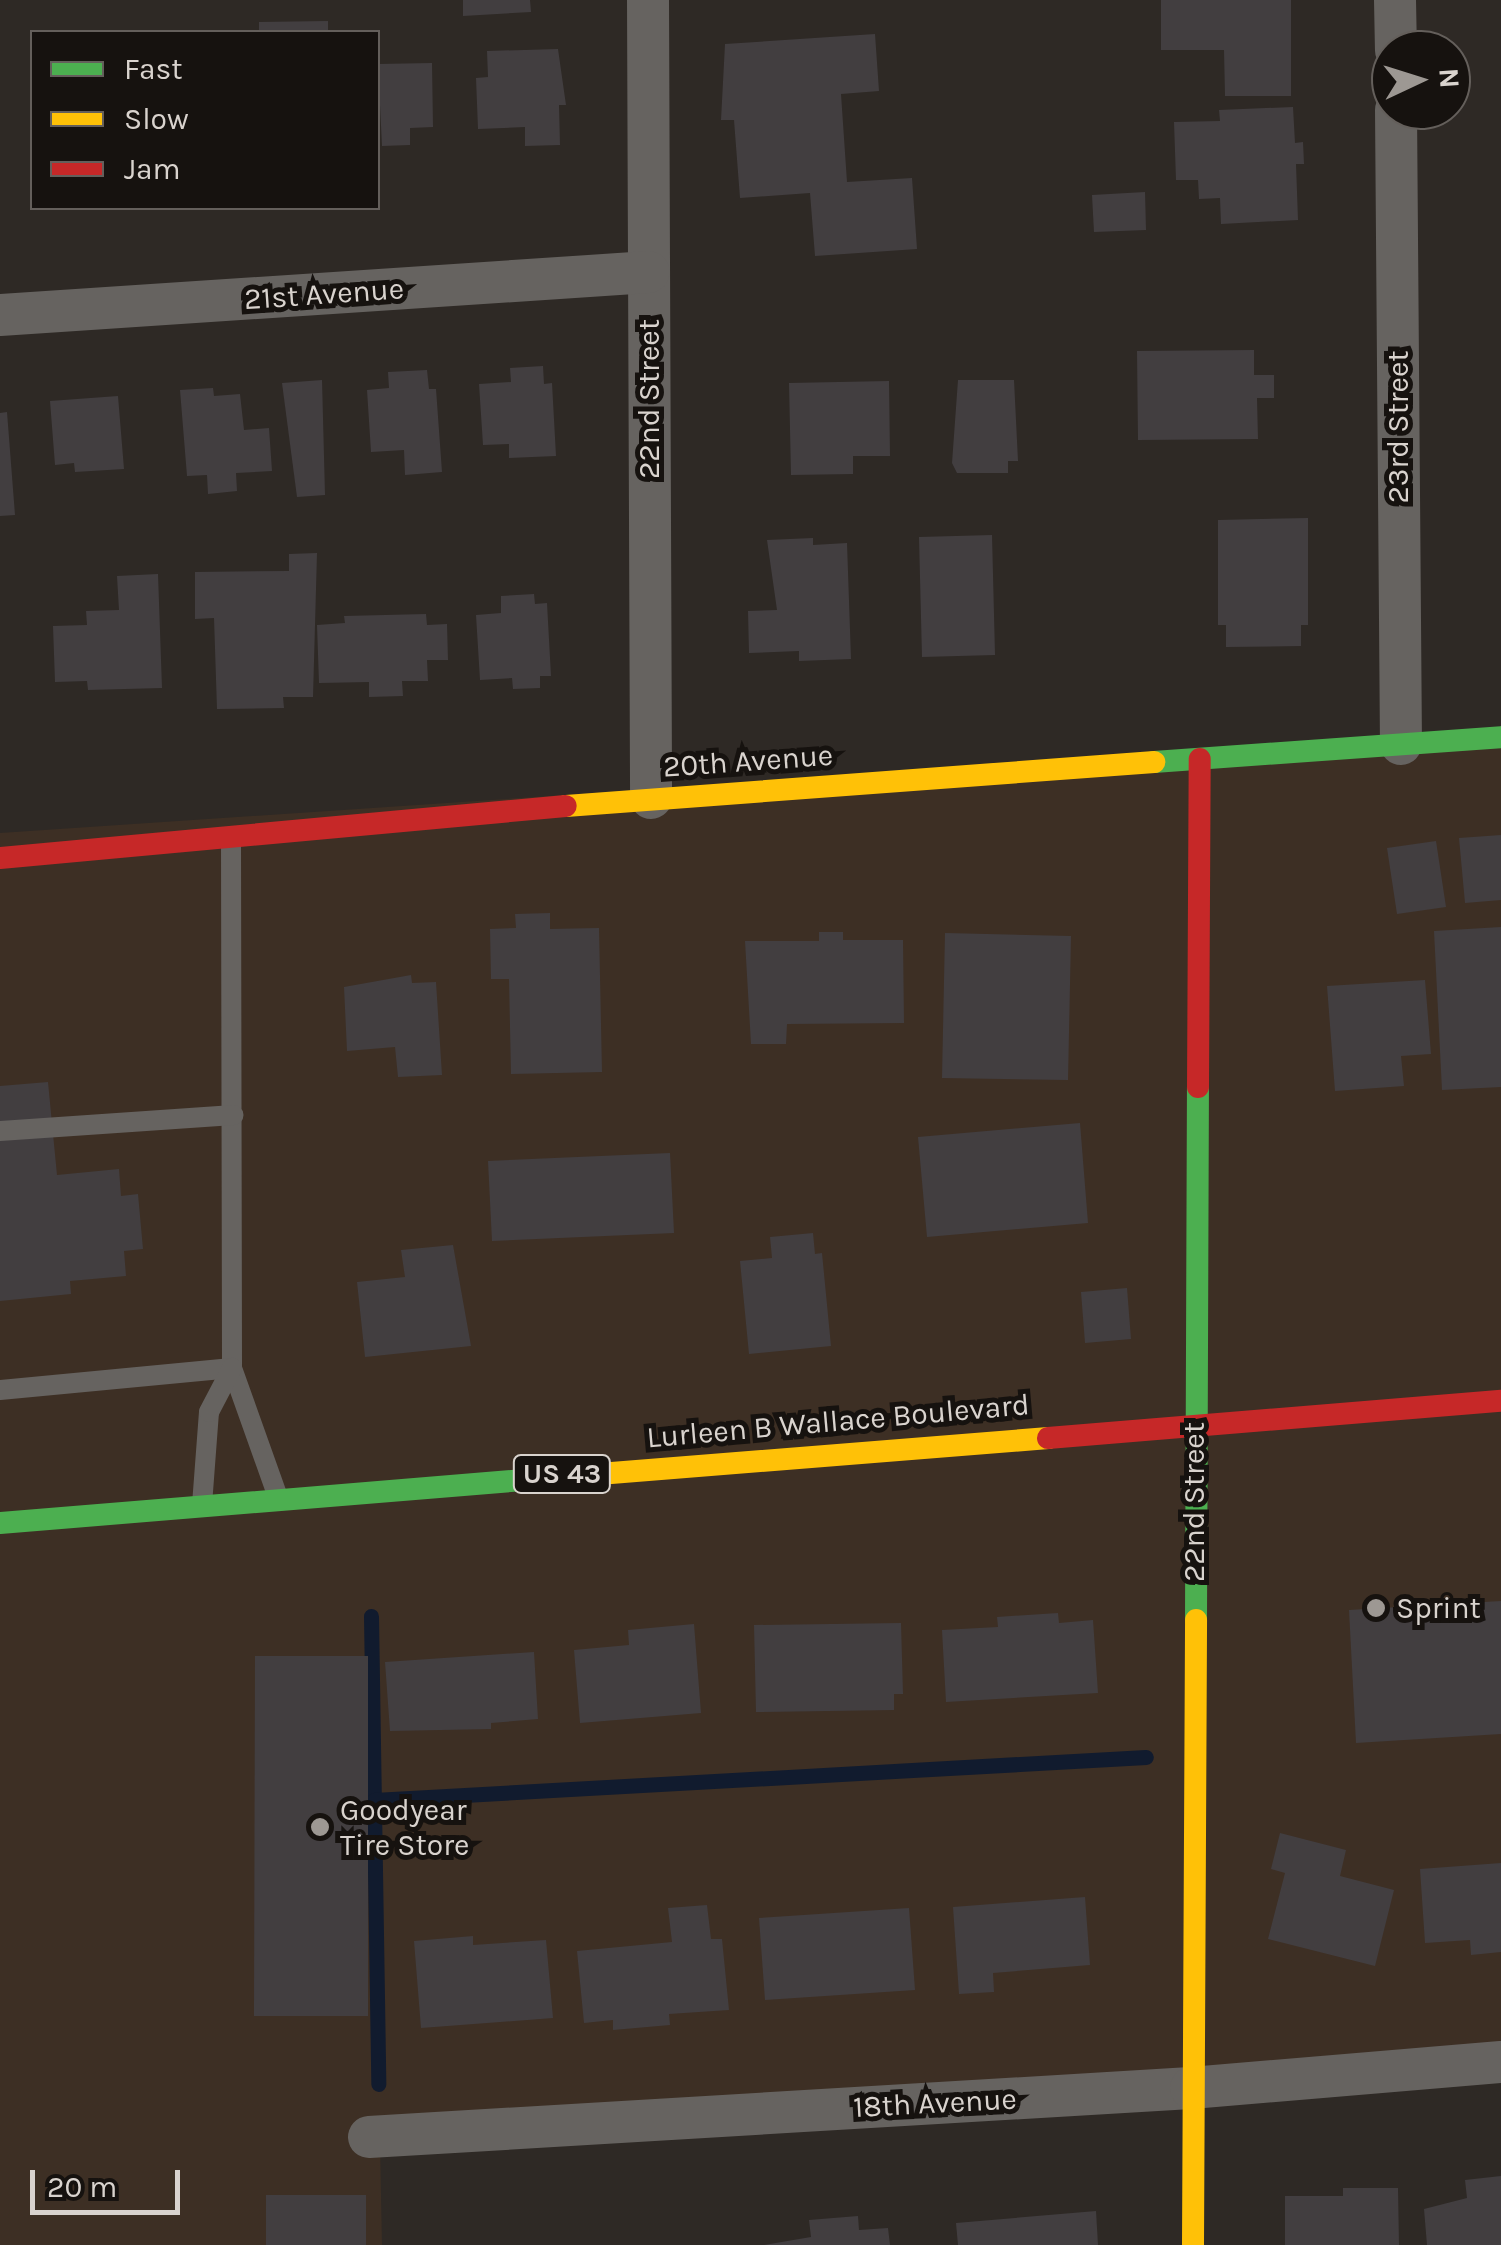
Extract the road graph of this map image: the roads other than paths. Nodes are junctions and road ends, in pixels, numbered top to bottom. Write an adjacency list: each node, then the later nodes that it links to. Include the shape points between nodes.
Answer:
1 (648, 0): 5 (street, 22nd Street)
2 (1395, 0): 3 (street)
3 (1396, 30)
4 (1396, 130): 8 (street, 23rd Street)
5 (649, 272): 6 (street, 21st Avenue); 10 (street, 22nd Street)
6 (0, 315)
7 (1501, 737): 8 (main road, 20th Avenue)
8 (1401, 744): 9 (main road, 20th Avenue)
9 (1200, 759): 10 (main road, 20th Avenue); 18 (main road, 22nd Street)
10 (651, 798): 11 (main road, 20th Avenue)
11 (232, 837): 12 (main road, 20th Avenue); 13 (lane)
12 (0, 858)
13 (233, 1115): 14 (lane); 15 (lane)
14 (0, 1131)
15 (232, 1368): 16 (lane); 19 (lane); 20 (lane, via 209,1412)
16 (0, 1390)
17 (1501, 1400): 18 (main road, Lurleen B Wallace Boulevard / US 43)
18 (1194, 1424): 19 (main road, Lurleen B Wallace Boulevard / US 43); 23 (main road, 22nd Street)
19 (280, 1499): 20 (main road, Lurleen B Wallace Boulevard / US 43)
20 (202, 1506): 21 (main road, Lurleen B Wallace Boulevard / US 43)
21 (0, 1523)
22 (1501, 2062): 23 (street, 18th Avenue)
23 (1191, 2088): 24 (street, 18th Avenue); 25 (main road, 22nd Street)
24 (369, 2137)
25 (1193, 2245)

